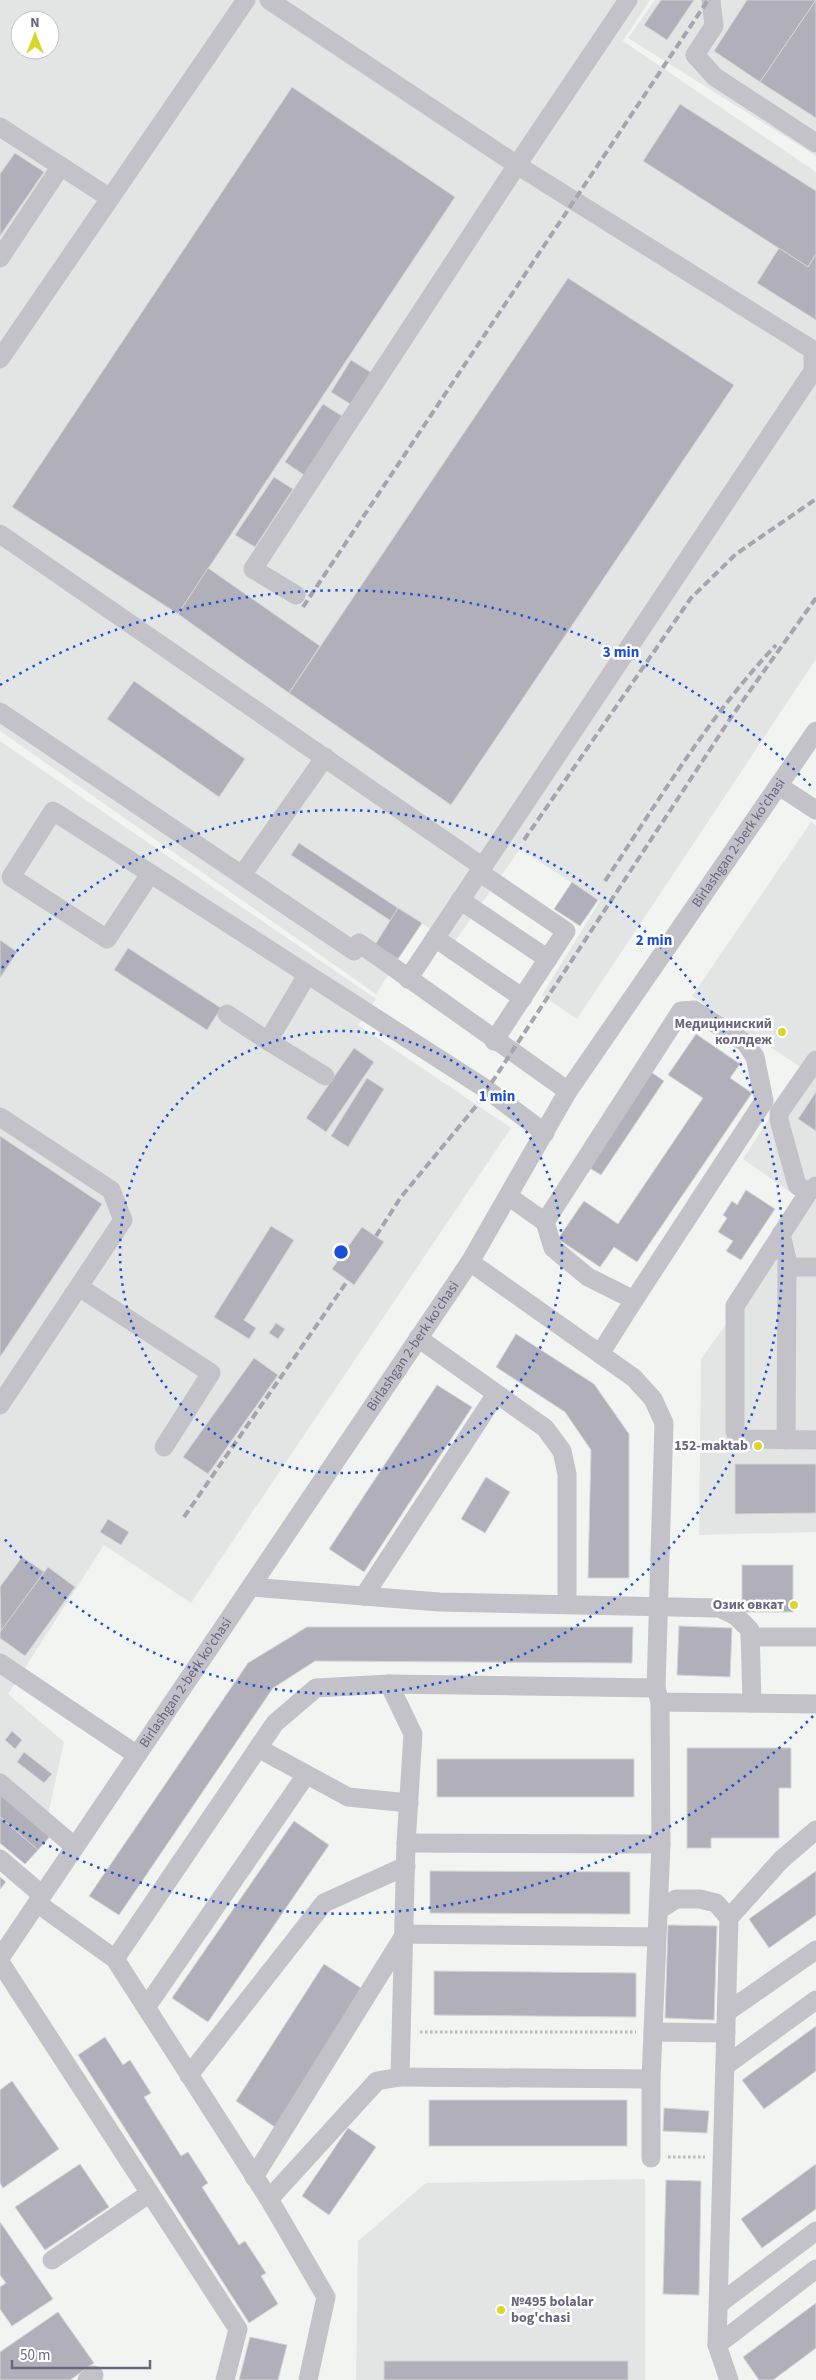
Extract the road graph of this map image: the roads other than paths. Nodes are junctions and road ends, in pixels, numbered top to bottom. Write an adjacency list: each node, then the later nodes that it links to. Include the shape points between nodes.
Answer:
1 (246, 0): 9 (street)
2 (269, 0): 7 (street)
3 (628, 0): 7 (street)
4 (711, 0): 6 (street, via 714,26 695,55 715,77)
5 (0, 127): 8 (street)
6 (816, 143)
7 (517, 164): 13 (street, via 253,569); 19 (street, via 813,350 813,371)
8 (60, 166): 9 (street); 10 (street)
9 (110, 198): 11 (street)
10 (0, 258)
11 (0, 359)
12 (0, 534): 16 (street)
13 (296, 596)
14 (0, 712): 21 (street)
15 (816, 731): 17 (street, Birlashgan 2-berk ko'chasi)
16 (325, 757): 19 (street); 21 (street)
17 (779, 786): 18 (street); 33 (street, Birlashgan 2-berk ko'chasi)
18 (816, 810)
19 (481, 869): 22 (street); 24 (street, via 566,932)
20 (150, 874): 20 (street, via 53,811 11,877 107,939); 25 (street)
21 (242, 875): 26 (street, via 354,951 359,943)
22 (460, 900): 23 (street); 24 (street)
23 (435, 938): 26 (street); 27 (street)
24 (548, 959): 27 (street)
25 (307, 975): 29 (street); 35 (street, via 486,1089)
26 (408, 979): 30 (street)
27 (523, 998): 30 (street)
28 (227, 1014): 29 (street)
29 (268, 1040): 32 (street)
30 (494, 1041): 33 (street)
31 (816, 1060): 36 (street, via 779,1113 797,1185)
32 (325, 1076)
33 (568, 1092): 35 (street, Birlashgan 2-berk ko'chasi)
34 (0, 1117): 43 (street, via 111,1190 123,1220)
35 (546, 1133): 37 (street, Birlashgan 2-berk ko'chasi)
36 (812, 1189): 39 (street)
37 (508, 1196): 38 (street); 40 (street, Birlashgan 2-berk ko'chasi)
38 (545, 1222): 44 (street, via 553,1248 588,1277); 44 (street, via 681,1011 694,1010 746,1043 755,1057 764,1101)
39 (781, 1234): 41 (street); 49 (street, via 735,1306 734,1431 738,1439)
40 (470, 1262): 45 (street, Birlashgan 2-berk ko'chasi); 46 (street)
41 (787, 1267): 42 (street); 49 (street)
42 (816, 1267)
43 (78, 1287): 48 (street); 51 (street, via 211,1373)
44 (634, 1300): 46 (street)
45 (418, 1338): 47 (street); 52 (street, Birlashgan 2-berk ko'chasi)
46 (600, 1354): 55 (street, via 634,1378 653,1400 664,1423)
47 (496, 1394): 53 (street); 54 (street, via 545,1428 562,1451 566,1474)
48 (0, 1405)
49 (786, 1440): 50 (street)
50 (816, 1440)
51 (164, 1447)
52 (251, 1587): 53 (street); 64 (street, Birlashgan 2-berk ko'chasi)
53 (364, 1596): 54 (street, via 439,1602)
54 (566, 1604): 55 (street)
55 (659, 1606): 56 (street, via 719,1608 736,1616 750,1630); 60 (street)
56 (750, 1637): 57 (street); 61 (street)
57 (816, 1637)
58 (0, 1663): 64 (street)
59 (389, 1684): 60 (street); 63 (street, via 316,1688 275,1723); 67 (street, via 413,1734)
60 (658, 1695): 61 (street); 70 (street)
61 (752, 1703): 62 (street)
62 (816, 1704)
63 (258, 1748): 65 (street); 80 (street)
64 (137, 1755): 71 (street, Birlashgan 2-berk ko'chasi)
65 (306, 1775): 67 (street, via 348,1797); 83 (street)
66 (0, 1783): 71 (street)
67 (409, 1803): 69 (street)
68 (816, 1830): 76 (street, via 782,1860)
69 (406, 1843): 70 (street); 73 (street)
70 (661, 1844): 75 (street)
71 (75, 1847): 74 (street, Birlashgan 2-berk ko'chasi)
72 (0, 1859): 74 (street)
73 (406, 1866): 77 (street); 88 (street, via 324,1903)
74 (40, 1899): 80 (street); 81 (street, Birlashgan 2-berk ko'chasi)
75 (658, 1910): 76 (street, via 676,1899 700,1899 716,1903); 78 (street)
76 (730, 1918): 84 (street)
77 (405, 1934): 78 (street); 89 (street); 92 (street)
78 (656, 1936): 85 (street)
79 (816, 1950): 84 (street)
80 (115, 1959): 83 (street)
81 (0, 1960): 93 (street)
82 (816, 2000): 87 (street)
83 (147, 2006): 88 (street)
84 (727, 2012): 86 (street)
85 (653, 2032): 86 (street); 90 (street)
86 (726, 2033): 87 (street)
87 (725, 2066): 98 (street)
88 (190, 2075): 92 (street)
89 (400, 2077): 90 (street); 94 (street, via 377,2081)
90 (651, 2079): 91 (street)
91 (651, 2158)
92 (254, 2176): 94 (street)
93 (150, 2193): 96 (street); 100 (street, via 238,2329)
94 (269, 2200): 101 (street, via 326,2297)
95 (816, 2231): 98 (street)
96 (52, 2260)
97 (816, 2269): 99 (street)
98 (719, 2304): 99 (street)
99 (718, 2345): 102 (street)
100 (225, 2380)
101 (308, 2380)
102 (729, 2380)

